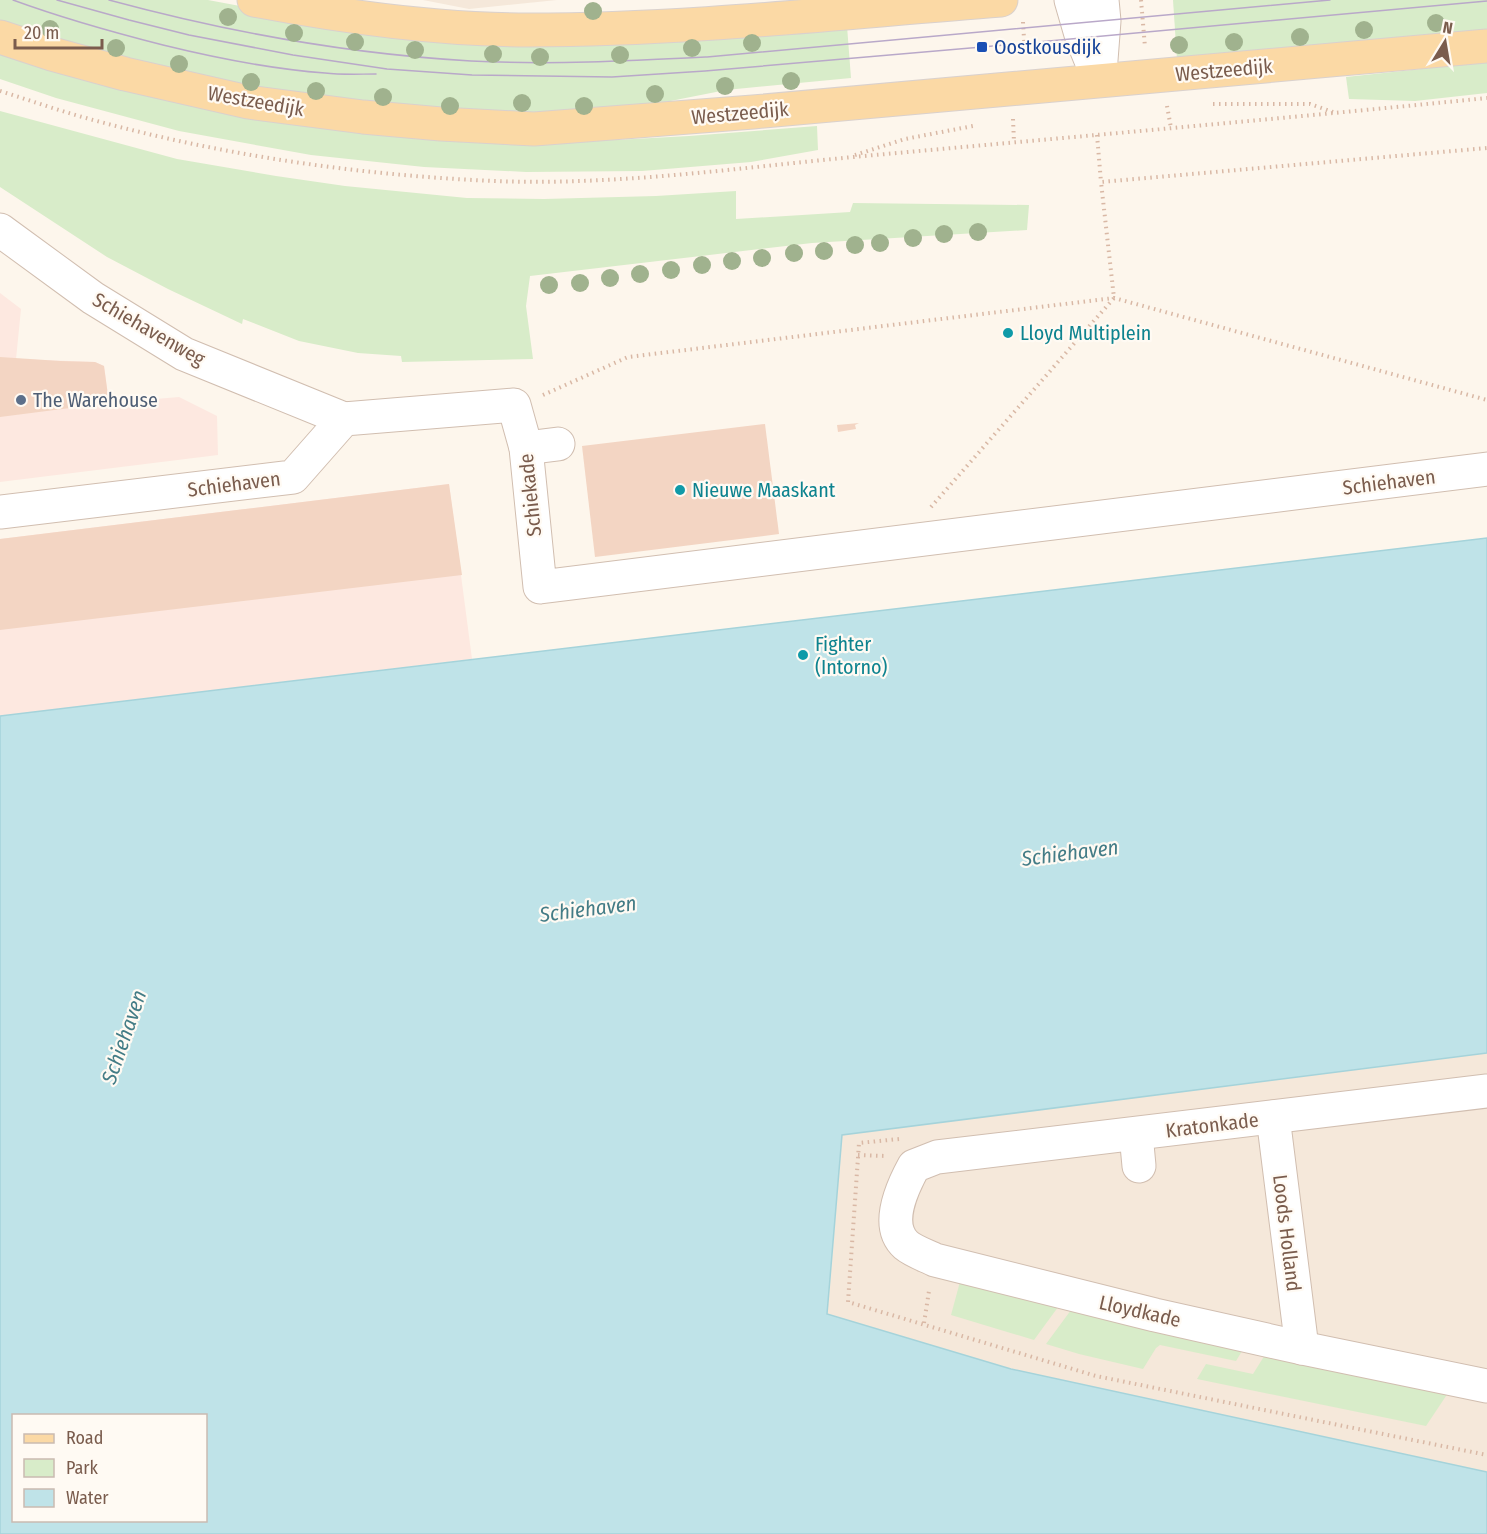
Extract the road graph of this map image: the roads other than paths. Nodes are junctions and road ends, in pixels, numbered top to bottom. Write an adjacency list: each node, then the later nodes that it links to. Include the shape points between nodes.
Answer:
1 (254, 0): 4 (main road, via 416,24 528,30 692,24)
2 (1071, 0): 7 (street)
3 (1102, 0): 7 (street)
4 (983, 1)
5 (0, 37): 7 (main road, Westzeedijk, via 125,74 248,102 363,117 499,128 643,121)
6 (1487, 46): 7 (main road, Westzeedijk)
7 (1099, 81)
8 (0, 230): 9 (street, Schiehavenweg, via 93,298 184,354)
9 (344, 419): 11 (street, Schiekade, via 514,405); 13 (street, Schiehaven, via 292,477)
10 (558, 444): 11 (street)
11 (526, 448): 14 (street, Schiekade)
12 (1487, 470): 14 (street, Schiehaven)
13 (0, 512)
14 (540, 586)
15 (1487, 1091): 16 (street, Kratonkade)
16 (1273, 1118): 17 (street, Kratonkade); 20 (street, Loods Holland)
17 (1136, 1134): 18 (street, Kratonkade); 19 (street)
18 (937, 1157): 20 (street, Lloydkade, via 914,1166 902,1190 896,1215 898,1232 906,1245 935,1260)
19 (1139, 1166)
20 (1302, 1348): 21 (street, Lloydkade)
21 (1487, 1386)

